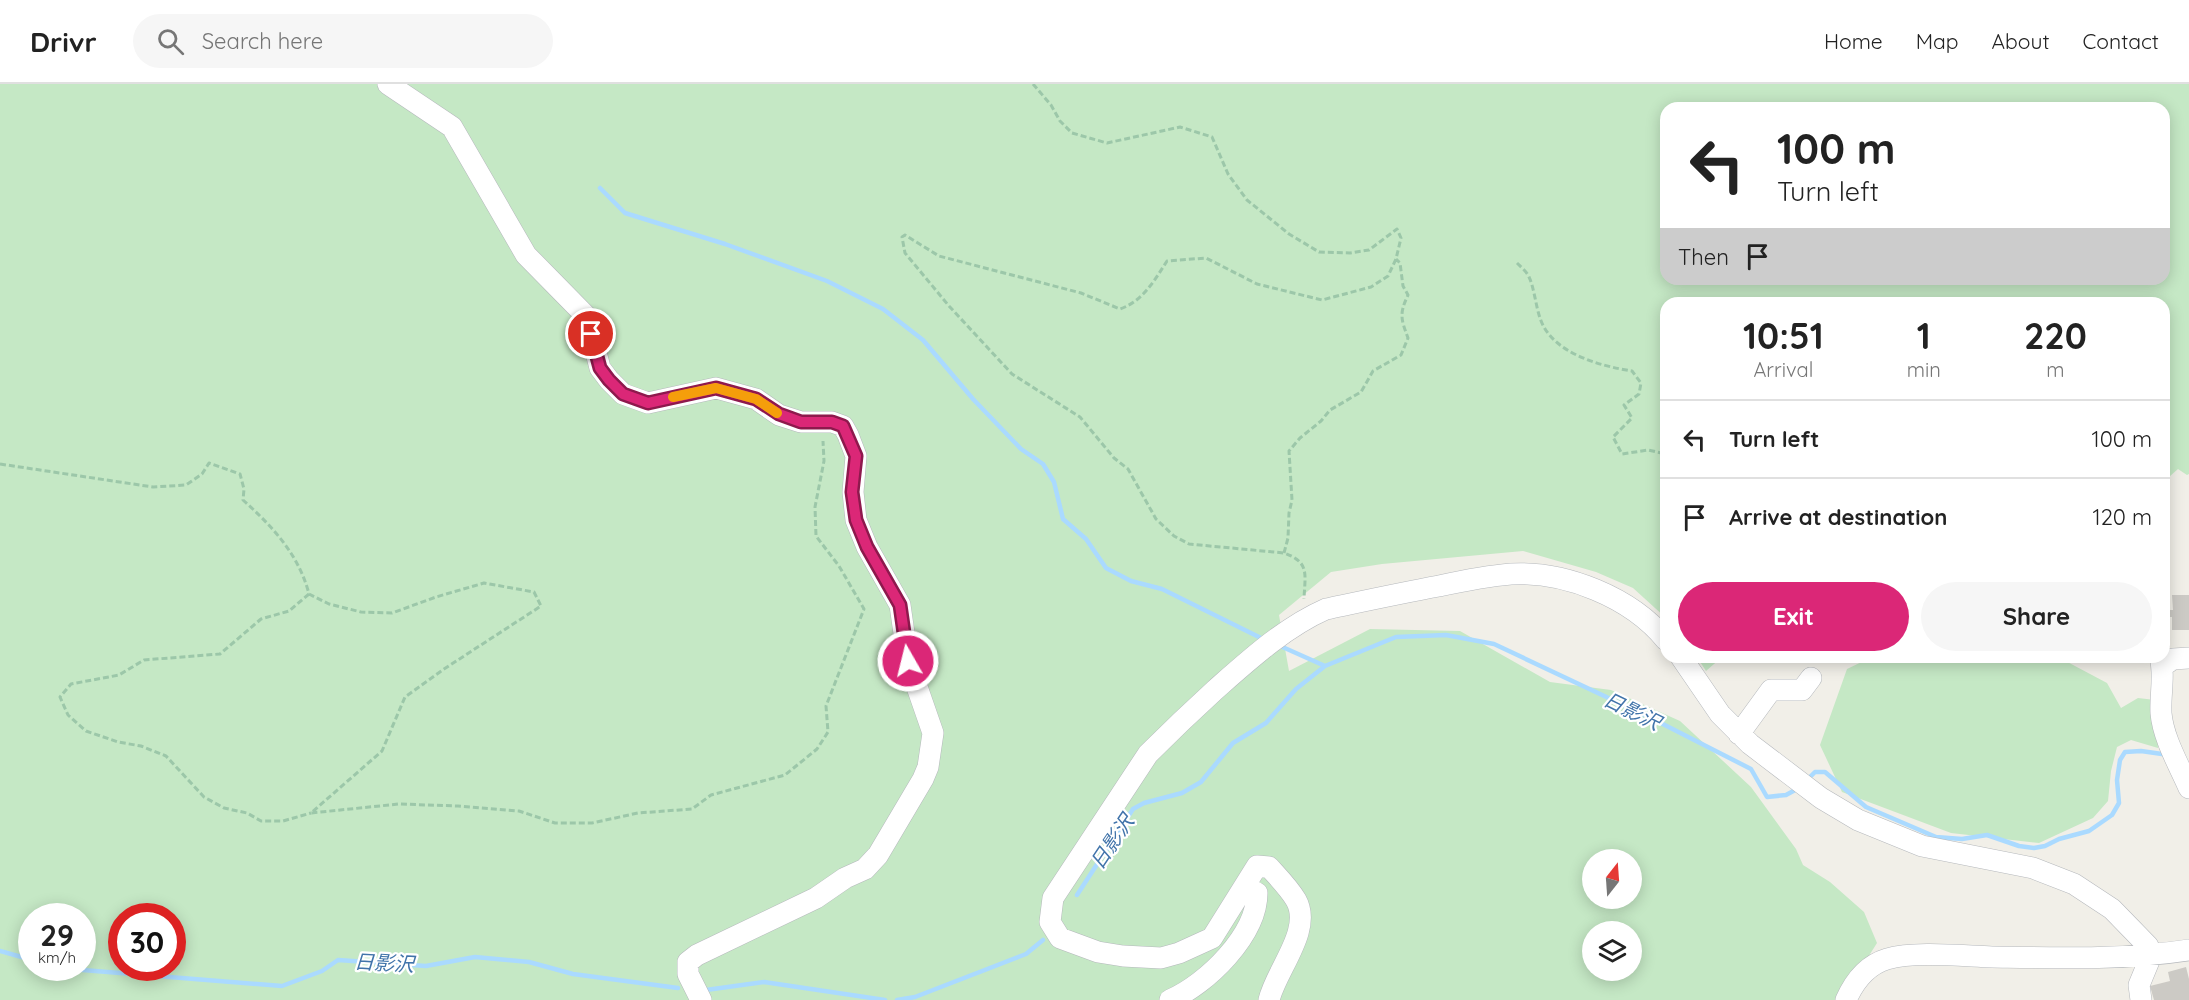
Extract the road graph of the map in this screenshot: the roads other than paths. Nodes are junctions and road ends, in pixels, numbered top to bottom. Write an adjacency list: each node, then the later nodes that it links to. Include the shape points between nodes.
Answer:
1 (388, 84): 13 (street, via 452,127 526,255 587,317 600,368 623,394 648,403 716,388 756,399 801,422 843,426 856,456 852,492 856,520 900,605 908,661 933,732 928,767 878,855 865,869 688,962 687,974)
2 (1660, 632): 10 (street, via 1627,606 1592,589 1548,577 1512,574 1388,595 1304,618 1256,655 1148,754 1053,898 1050,922 1060,938 1098,952 1161,958 1212,938)
3 (2189, 658): 4 (street)
4 (2170, 660)
5 (1685, 663): 8 (street, via 1720,714)
6 (2161, 663): 9 (street, via 2161,714)
7 (1811, 678): 8 (street, via 1802,690 1771,690)
8 (1739, 734): 12 (street, via 1821,798 1858,820 1922,846 2033,868 2074,884 2112,909 2148,945)
9 (2189, 788)
10 (1245, 887): 14 (street, via 1257,893 1255,912 1246,929 1226,959 1184,994); 15 (street, via 1257,866 1269,867 1297,901 1298,935)
11 (2189, 950): 12 (street)
12 (2151, 956): 16 (street, via 1904,956 1875,964 1854,983); 17 (street, via 2139,985)
13 (701, 1000)
14 (1170, 1000)
15 (1269, 1000)
16 (1846, 1000)
17 (2141, 1000)

